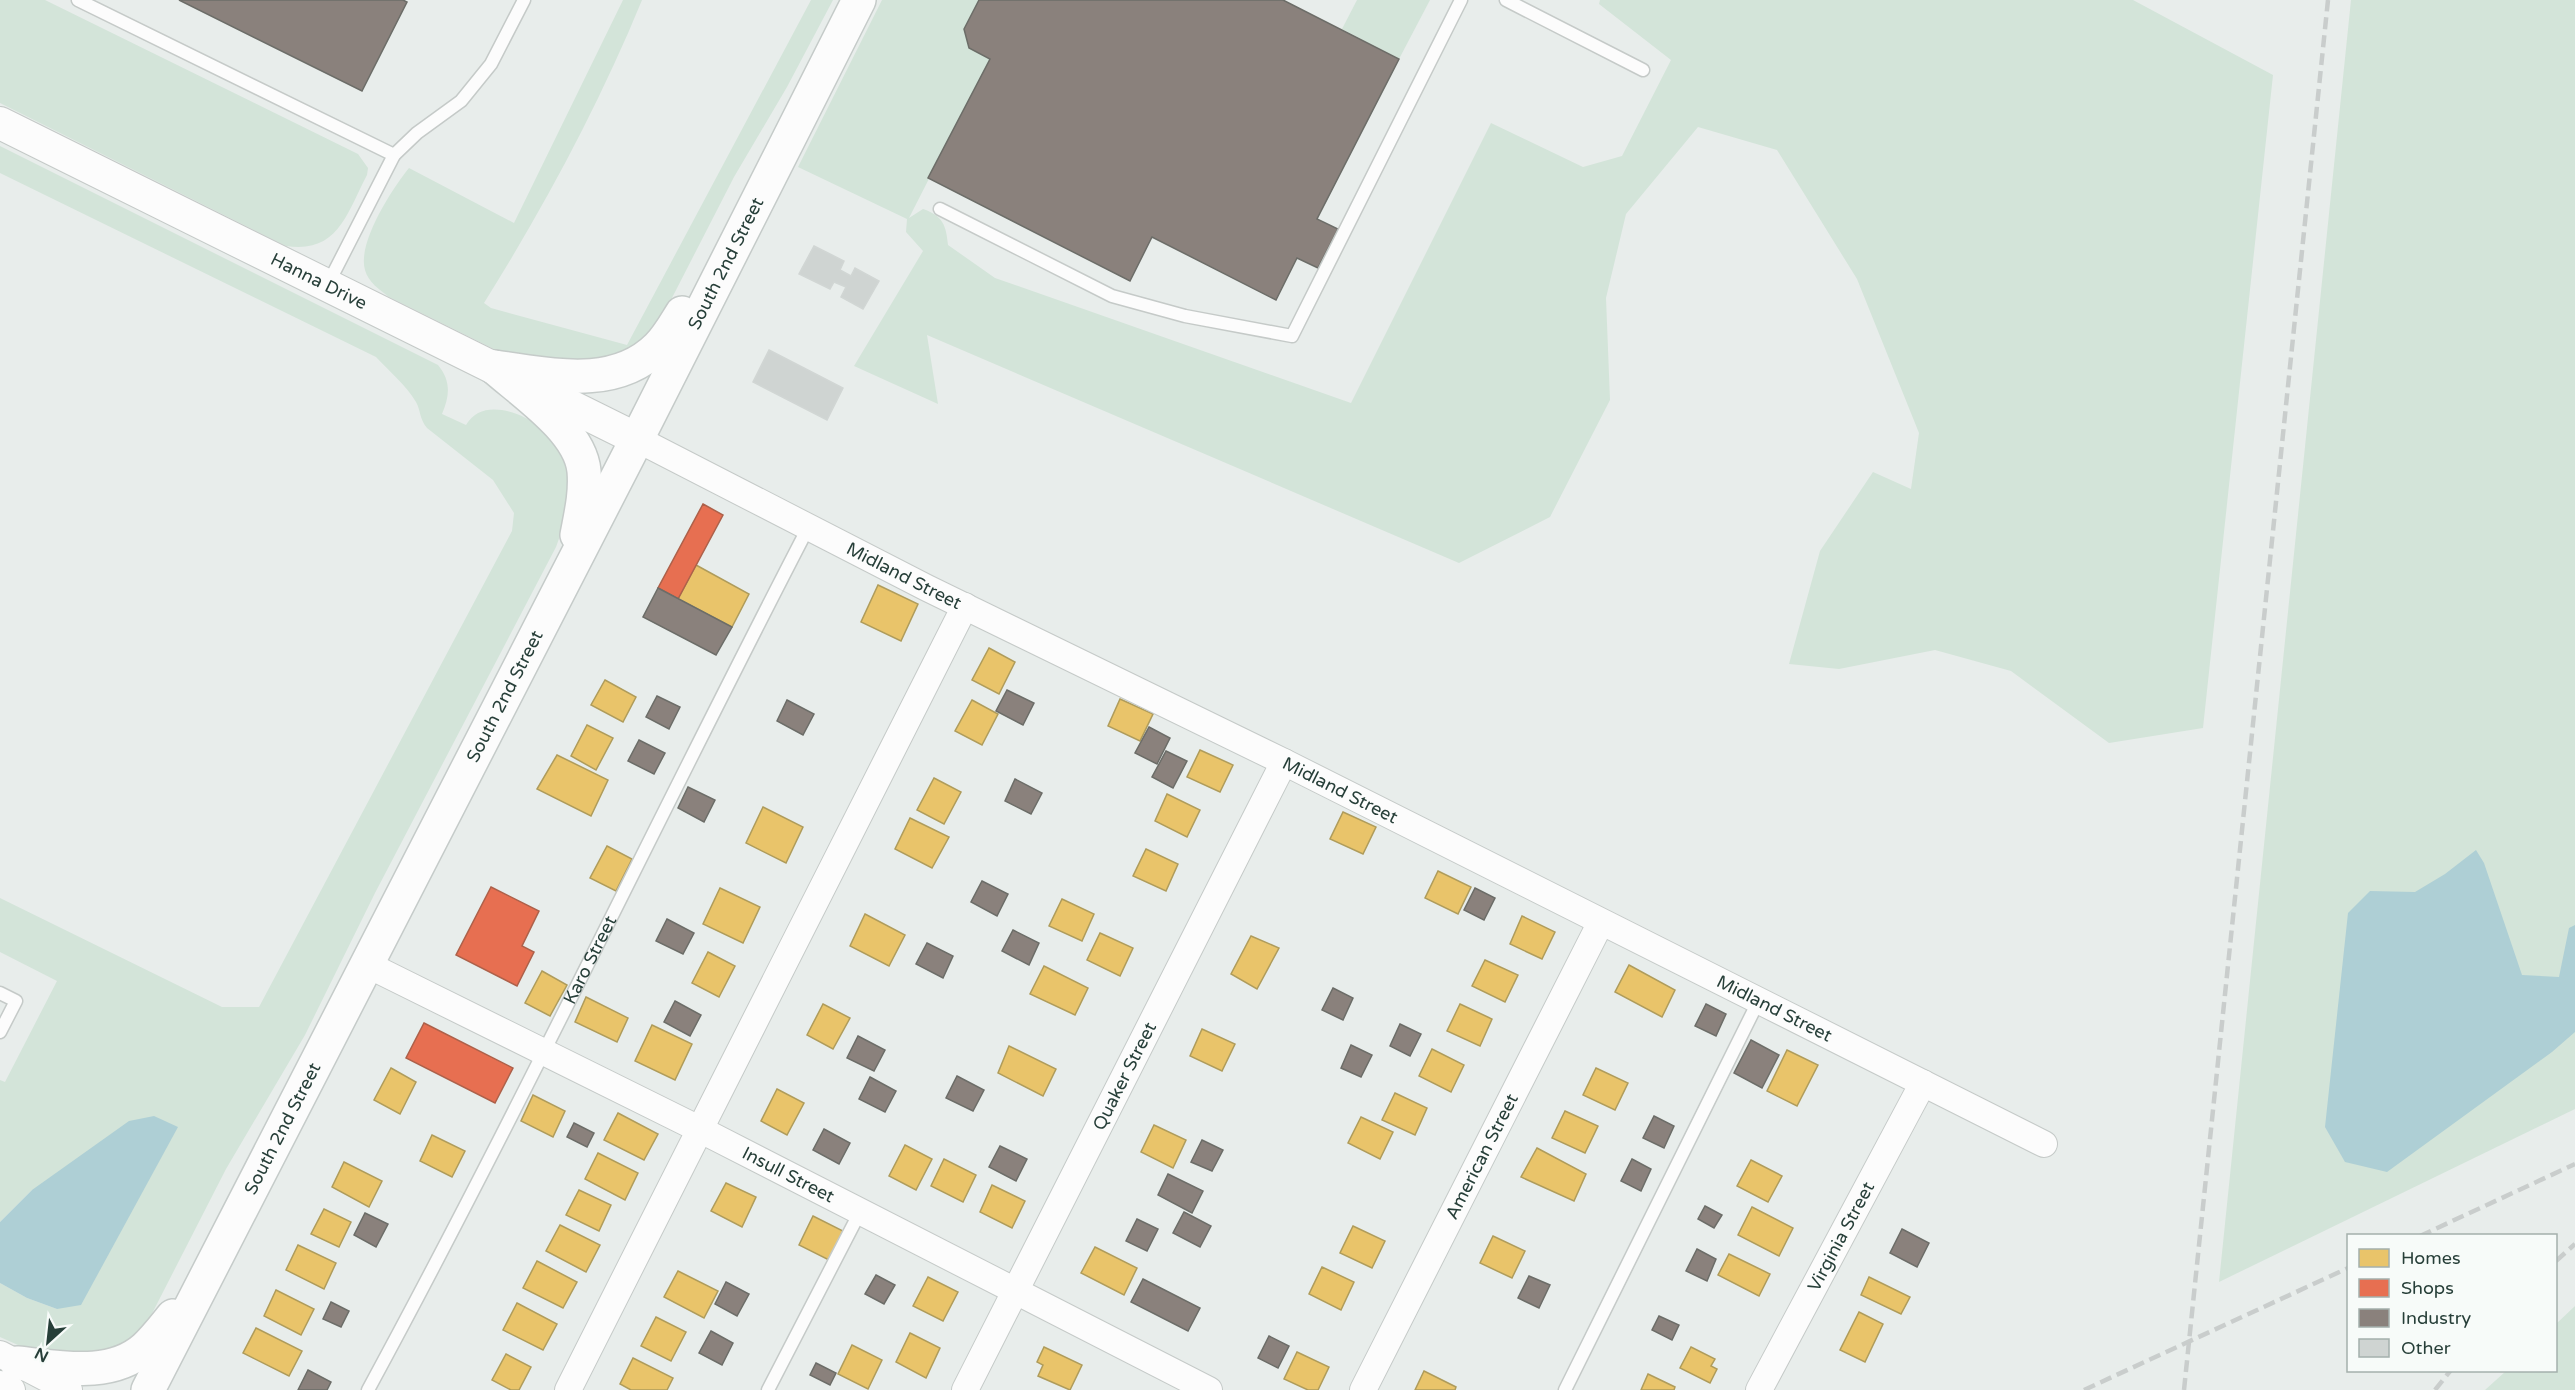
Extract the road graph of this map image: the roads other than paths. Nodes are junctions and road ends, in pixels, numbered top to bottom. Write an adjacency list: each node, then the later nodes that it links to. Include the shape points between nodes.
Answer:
1 (78, 0): 8 (lane)
2 (524, 0): 8 (lane, via 490,64 461,101)
3 (859, 0): 10 (main road, South 2nd Street)
4 (1461, 0): 9 (lane, via 1292,336 1185,316 1112,296)
5 (1506, 0): 6 (lane)
6 (1643, 70)
7 (0, 123): 11 (street, Hanna Drive)
8 (394, 155): 11 (lane)
9 (940, 209)
10 (747, 221): 12 (main road, via 659,346 644,359 625,369 581,377); 13 (main road, South 2nd Street)
11 (328, 284): 12 (street, Hanna Drive)
12 (494, 367): 13 (street, Hanna Drive); 15 (main road, via 563,428 576,447 584,468 584,495)
13 (637, 439): 14 (street, Midland Street); 15 (main road, South 2nd Street)
14 (809, 526): 16 (street, Midland Street); 23 (lane, Karo Street)
15 (573, 564): 19 (main road, South 2nd Street)
16 (965, 606): 17 (street, Midland Street); 25 (street)
17 (1284, 762): 18 (street, Midland Street); 29 (street, Quaker Street)
18 (1601, 922): 21 (street, Midland Street); 38 (street, American Street)
19 (366, 964): 23 (street, Insull Street); 28 (main road, South 2nd Street)
20 (0, 993): 22 (lane, via 16,1001)
21 (1759, 1000): 24 (street, Midland Street); 39 (lane)
22 (0, 1032)
23 (543, 1052): 25 (street, Insull Street); 33 (lane, Karo Street)
24 (1923, 1083): 26 (street, Midland Street); 40 (street, Virginia Street)
25 (699, 1129): 27 (street, Insull Street); 34 (street)
26 (2044, 1144)
27 (860, 1212): 29 (street, Insull Street); 35 (lane)
28 (202, 1284): 30 (main road, via 145,1349 127,1359 88,1369); 32 (main road, South 2nd Street)
29 (1015, 1291): 36 (street, Quaker Street); 37 (street, Insull Street, via 1176,1378)
30 (7, 1373): 31 (street)
31 (69, 1390)
32 (148, 1390)
33 (368, 1390)
34 (568, 1390)
35 (768, 1390)
36 (965, 1390)
37 (1209, 1390)
38 (1363, 1390)
39 (1565, 1390)
40 (1759, 1390)

